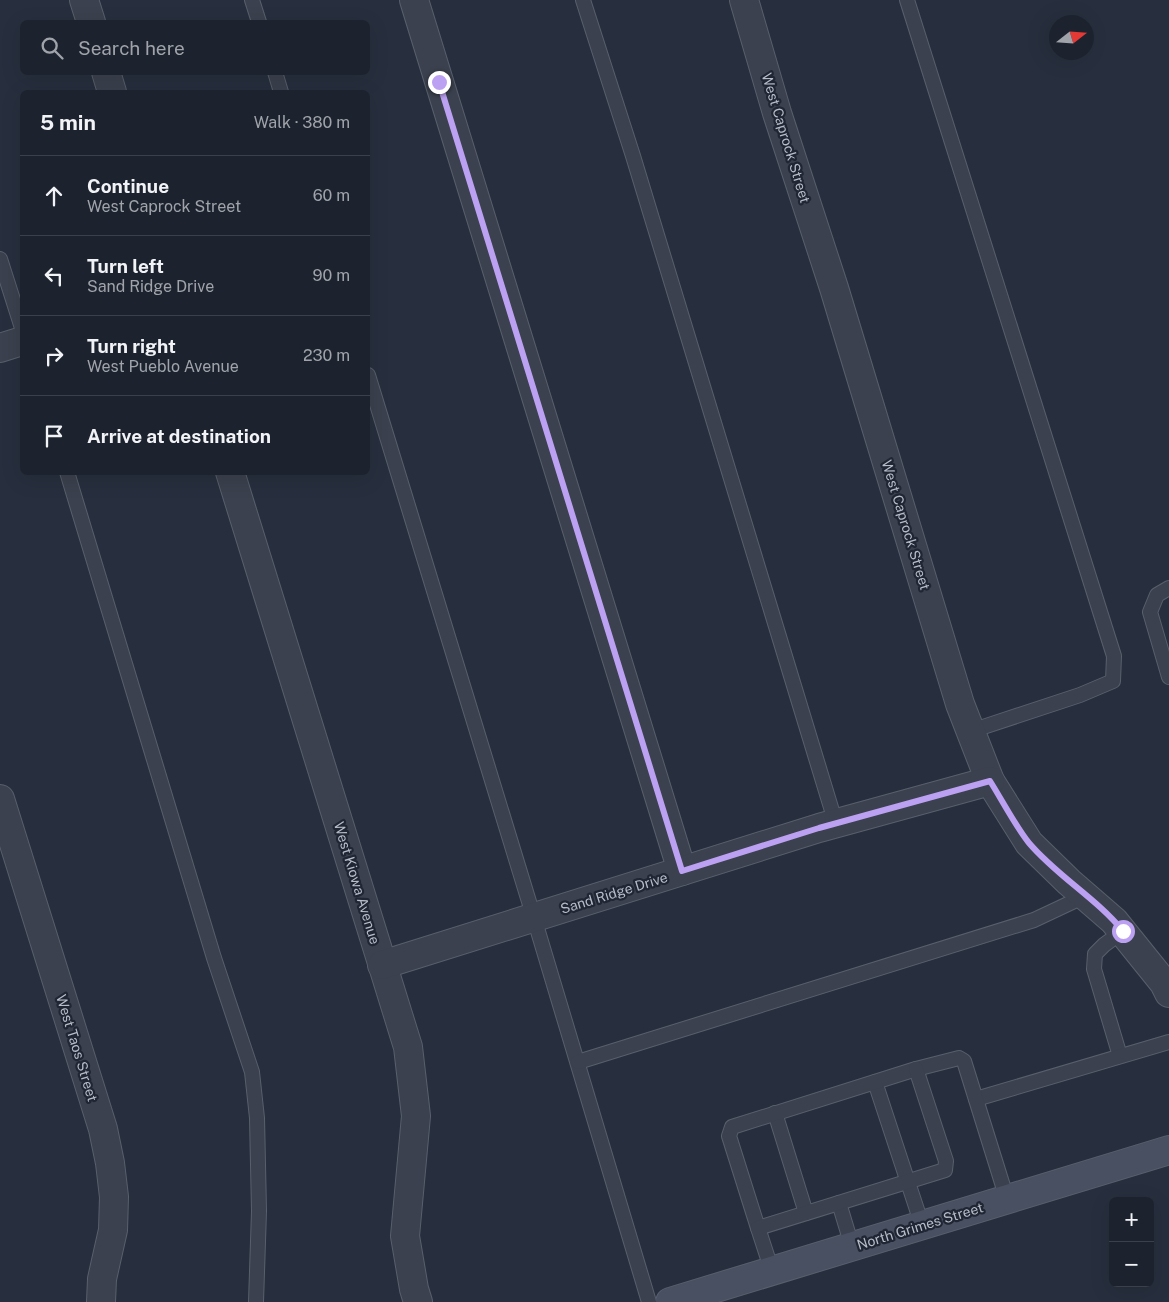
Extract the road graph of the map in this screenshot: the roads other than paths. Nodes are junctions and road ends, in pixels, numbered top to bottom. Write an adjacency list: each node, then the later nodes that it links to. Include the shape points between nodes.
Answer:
1 (84, 0): 7 (street)
2 (252, 0): 8 (lane)
3 (414, 0): 26 (street)
4 (583, 0): 25 (lane)
5 (744, 0): 22 (street, West Caprock Street)
6 (907, 0): 22 (lane, via 1114,656 1113,680 1080,696)
7 (90, 20)
8 (258, 20)
9 (107, 75): 11 (street)
10 (276, 75): 12 (lane)
11 (111, 90)
12 (280, 90)
13 (0, 259): 14 (lane)
14 (20, 322)
15 (20, 342): 16 (street)
16 (0, 348)
17 (370, 382): 28 (lane)
18 (68, 475): 49 (lane, via 211,948 252,1072 257,1118 259,1211)
19 (231, 475): 30 (street, West Kiowa Avenue)
20 (1169, 588): 21 (lane, via 1157,595 1150,612)
21 (1169, 678)
22 (971, 731): 23 (street, West Caprock Street)
23 (990, 781): 25 (street, Sand Ridge Drive); 27 (street, West Caprock Street, via 1029,843)
24 (0, 799): 48 (street, West Taos Street, via 110,1163 113,1230 102,1279)
25 (836, 824): 26 (street, Sand Ridge Drive)
26 (682, 871): 28 (street, Sand Ridge Drive)
27 (1085, 896): 29 (street, West Caprock Street); 34 (lane, via 1034,920)
28 (534, 918): 30 (street, Sand Ridge Drive); 34 (lane)
29 (1123, 931): 31 (street, West Caprock Street); 33 (lane, via 1095,954 1094,969)
30 (382, 966): 50 (street, West Kiowa Avenue, via 408,1047 416,1116 406,1236)
31 (1169, 993)
32 (1169, 1042): 33 (lane)
33 (1120, 1056): 37 (lane)
34 (578, 1062): 51 (lane)
35 (916, 1069): 36 (lane); 37 (lane, via 959,1058 964,1061); 40 (lane, via 946,1162 945,1170)
36 (875, 1082): 38 (lane); 40 (lane)
37 (976, 1099): 41 (lane)
38 (776, 1113): 43 (lane); 45 (lane, via 732,1127 729,1136)
39 (1169, 1150): 41 (main road, North Grimes Street)
40 (907, 1181): 42 (lane); 44 (lane)
41 (1007, 1199): 44 (main road, North Grimes Street)
42 (839, 1202): 43 (lane); 46 (lane)
43 (806, 1213): 45 (lane)
44 (922, 1225): 46 (main road, North Grimes Street)
45 (758, 1228): 47 (lane)
46 (852, 1246): 47 (main road, North Grimes Street)
47 (772, 1271): 52 (main road, North Grimes Street)
48 (101, 1302)
49 (256, 1302)
50 (418, 1302)
51 (649, 1302)
52 (670, 1302)

